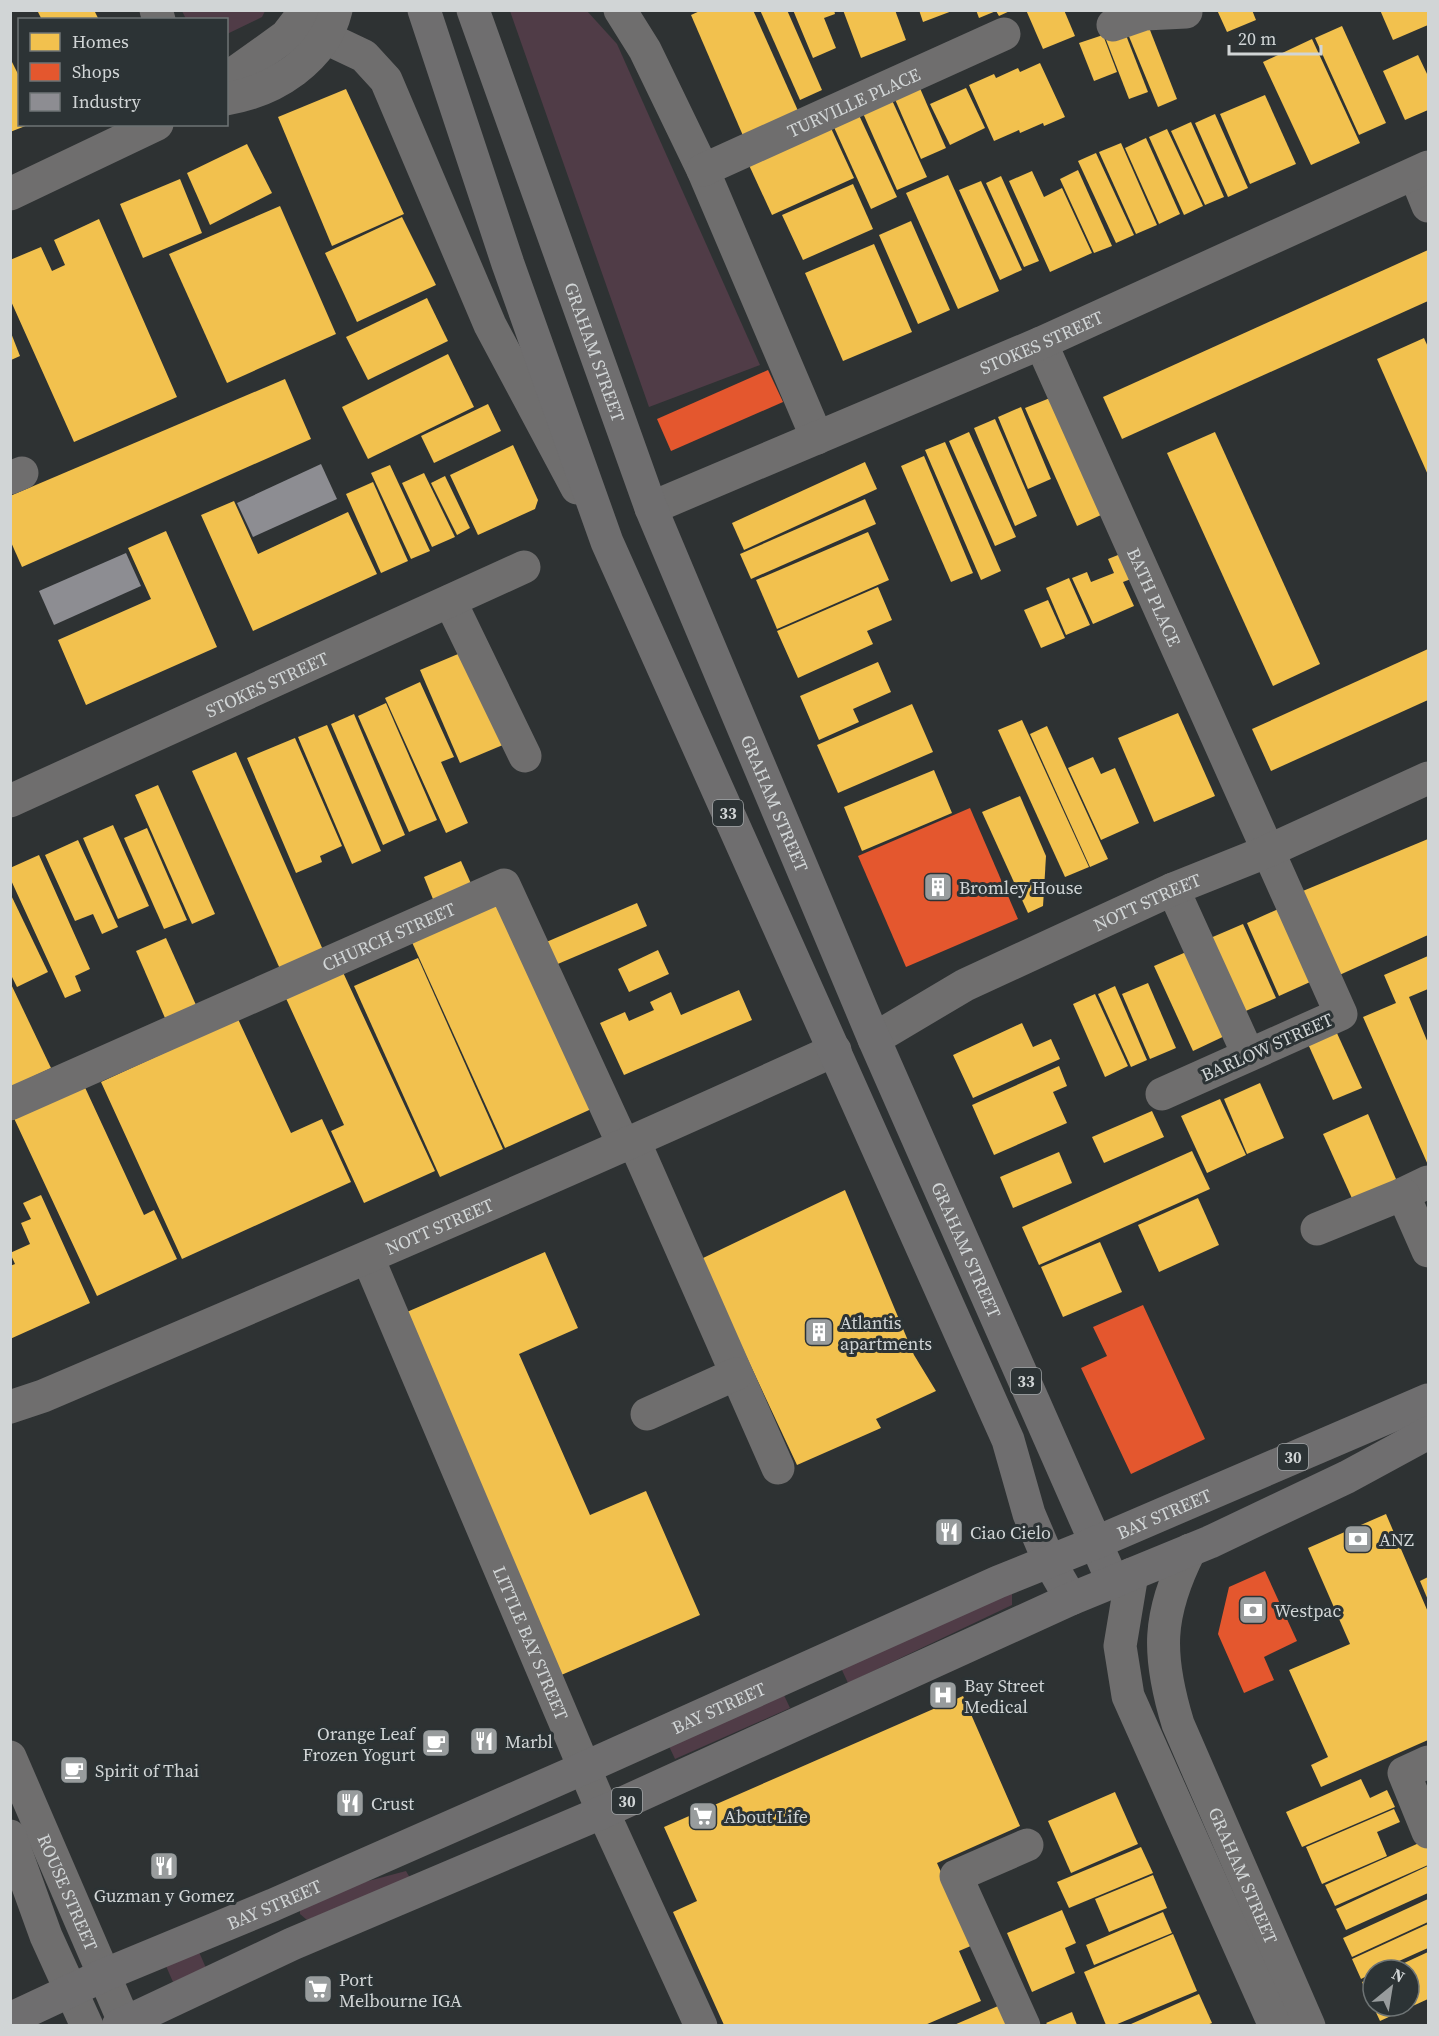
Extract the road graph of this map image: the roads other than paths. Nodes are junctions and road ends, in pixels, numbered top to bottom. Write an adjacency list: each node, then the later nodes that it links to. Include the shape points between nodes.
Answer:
1 (424, 10): 19 (main road, 33, via 508,264)
2 (620, 10): 12 (street, via 645,50)
3 (1145, 12): 4 (street); 7 (street)
4 (1186, 12)
5 (318, 19): 9 (street, via 286,36); 10 (street, via 314,52 279,82); 19 (street, via 364,56 386,80 490,325)
6 (478, 24): 18 (main road, GRAHAM STREET / 33)
7 (1113, 26)
8 (1004, 34): 12 (street, TURVILLE PLACE)
9 (228, 78)
10 (228, 99)
11 (153, 126): 14 (street)
12 (703, 170): 17 (street)
13 (1422, 171): 15 (street); 16 (street, STOKES STREET)
14 (10, 194)
15 (1428, 206)
16 (1041, 343): 17 (street, STOKES STREET); 25 (street, BATH PLACE)
17 (817, 438): 18 (street, STOKES STREET)
18 (651, 508): 27 (main road, GRAHAM STREET / 33)
19 (607, 542): 28 (main road, 33)
20 (524, 567): 21 (street, STOKES STREET)
21 (450, 601): 22 (street); 24 (street, STOKES STREET)
22 (525, 756)
23 (1428, 778): 25 (street, NOTT STREET)
24 (10, 801)
25 (1268, 851): 26 (street, NOTT STREET); 29 (street, BARLOW STREET, via 1341,1014)
26 (1173, 890): 27 (street, NOTT STREET, via 965,985); 29 (street)
27 (874, 1039): 46 (main road, GRAHAM STREET / 33)
28 (835, 1050): 32 (street, NOTT STREET); 48 (main road, 33, via 1008,1440 1029,1514)
29 (1248, 1054): 30 (street, BARLOW STREET)
30 (1162, 1094)
31 (10, 1104): 32 (street, CHURCH STREET, via 504,885)
32 (629, 1144): 36 (street, NOTT STREET); 37 (street)
33 (1416, 1188): 34 (street); 35 (street)
34 (1317, 1229)
35 (1428, 1251)
36 (368, 1258): 38 (street, NOTT STREET); 55 (street, LITTLE BAY STREET)
37 (736, 1374): 42 (street); 44 (street)
38 (43, 1396): 40 (street, NOTT STREET); 41 (street, NOTT STREET)
39 (1428, 1400): 45 (main road, BAY STREET / 30)
40 (10, 1407)
41 (10, 1413)
42 (647, 1414)
43 (1428, 1433): 47 (main road, 30, via 1347,1477)
44 (778, 1468)
45 (1158, 1515): 46 (main road, BAY STREET / 30); 49 (main road, GRAHAM STREET)
46 (1095, 1543): 48 (main road, BAY STREET / 30); 49 (main road, GRAHAM STREET / 33)
47 (1190, 1550): 49 (main road, 30); 51 (street, GRAHAM STREET, via 1170,1594 1163,1636 1168,1690)
48 (1049, 1561): 50 (main road); 55 (main road, BAY STREET / 30)
49 (1122, 1578): 50 (main road, 30); 53 (street, GRAHAM STREET, via 1121,1666 1132,1710)
50 (1071, 1599): 56 (main road, 30)
51 (1178, 1724): 53 (street); 70 (street, GRAHAM STREET)
52 (10, 1757): 62 (street, ROUSE STREET)
53 (1156, 1760): 69 (street, GRAHAM STREET)
54 (1428, 1762): 57 (street, via 1404,1773)
55 (584, 1768): 56 (street, LITTLE BAY STREET); 60 (main road, BAY STREET / 30)
56 (603, 1812): 61 (main road, 30); 67 (street, LITTLE BAY STREET)
57 (1428, 1832)
58 (10, 1836): 63 (street, ROUSE STREET)
59 (1027, 1845): 68 (street, via 956,1876)
60 (273, 1905): 61 (main road); 62 (main road, BAY STREET / 30)
61 (292, 1944): 65 (main road, 30)
62 (104, 1975): 63 (main road, BAY STREET / 30); 65 (street, ROUSE STREET)
63 (70, 1991): 64 (main road, BAY STREET / 30); 66 (street, ROUSE STREET)
64 (10, 2019)
65 (123, 2024)
66 (87, 2025)
67 (701, 2025)
68 (1024, 2025)
69 (1275, 2025)
70 (1309, 2025)

